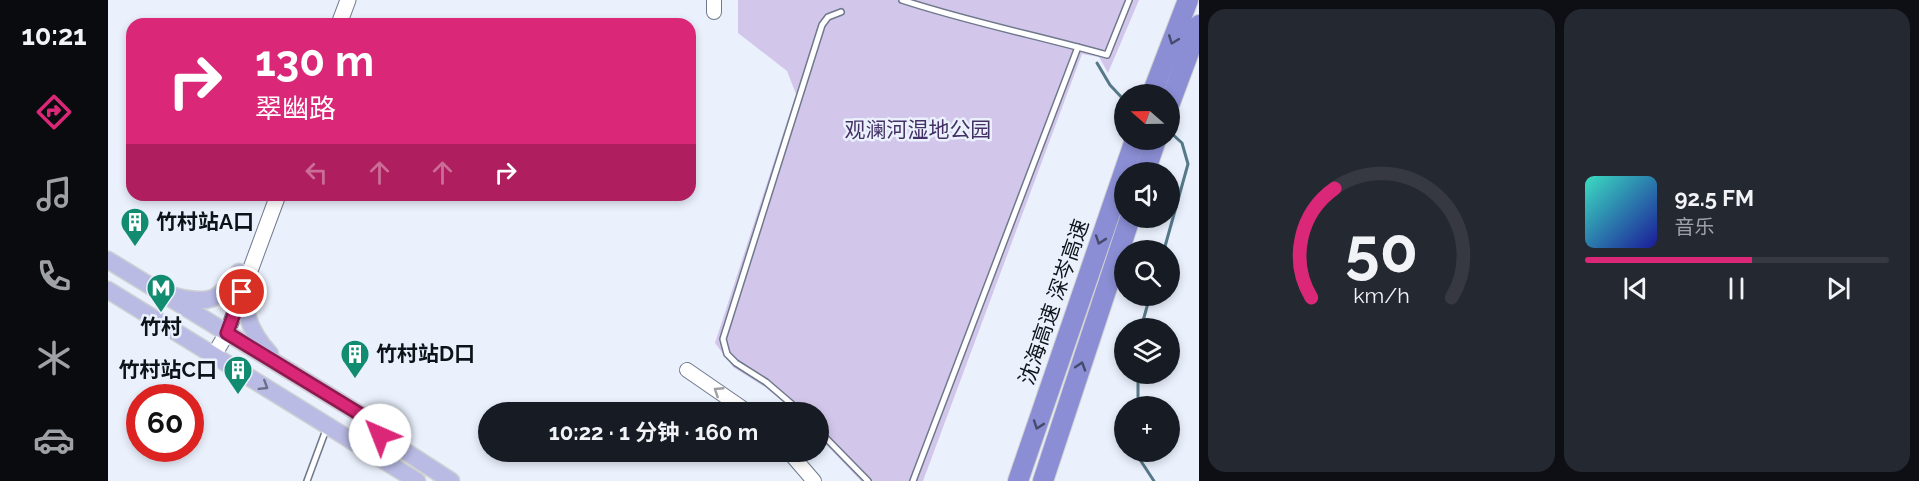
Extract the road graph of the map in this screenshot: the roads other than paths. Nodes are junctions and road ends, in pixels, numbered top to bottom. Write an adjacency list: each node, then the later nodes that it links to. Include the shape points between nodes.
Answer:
1 (337, 0): 7 (main road)
2 (348, 0): 8 (main road)
3 (902, 0): 10 (lane)
4 (1129, 0): 10 (lane, via 1107,55)
5 (1188, 0): 11 (highway, one-way to 11)
6 (840, 12): 26 (lane, via 822,25 723,339 727,354 736,363)
7 (331, 18)
8 (341, 18)
9 (1199, 25): 12 (highway)
10 (1078, 47): 35 (lane)
11 (1156, 84)
12 (1177, 84)
13 (1131, 150): 36 (highway, 沈海高速 深岑高速, one-way to 36)
14 (265, 201): 18 (main road)
15 (275, 201): 18 (main road)
16 (1127, 228): 37 (highway, one-way to 16)
17 (108, 260): 19 (main road)
18 (244, 274): 19 (main road, via 223,293 207,300 183,298); 21 (main road); 23 (main road, via 247,318 263,347)
19 (155, 289): 21 (main road)
20 (108, 290): 22 (main road)
21 (223, 330): 22 (main road); 23 (main road)
22 (214, 355): 27 (main road, one-way to 27)
23 (286, 369): 32 (main road, via 363,416 380,435)
24 (687, 370): 25 (street, one-way to 24)
25 (733, 402)
26 (789, 402)
27 (328, 425): 30 (lane); 31 (main road)
28 (829, 441): 34 (lane)
29 (798, 462): 33 (street)
30 (307, 481)
31 (417, 481)
32 (451, 481)
33 (814, 481)
34 (868, 481)
35 (914, 481)
36 (1018, 481)
37 (1043, 481)

